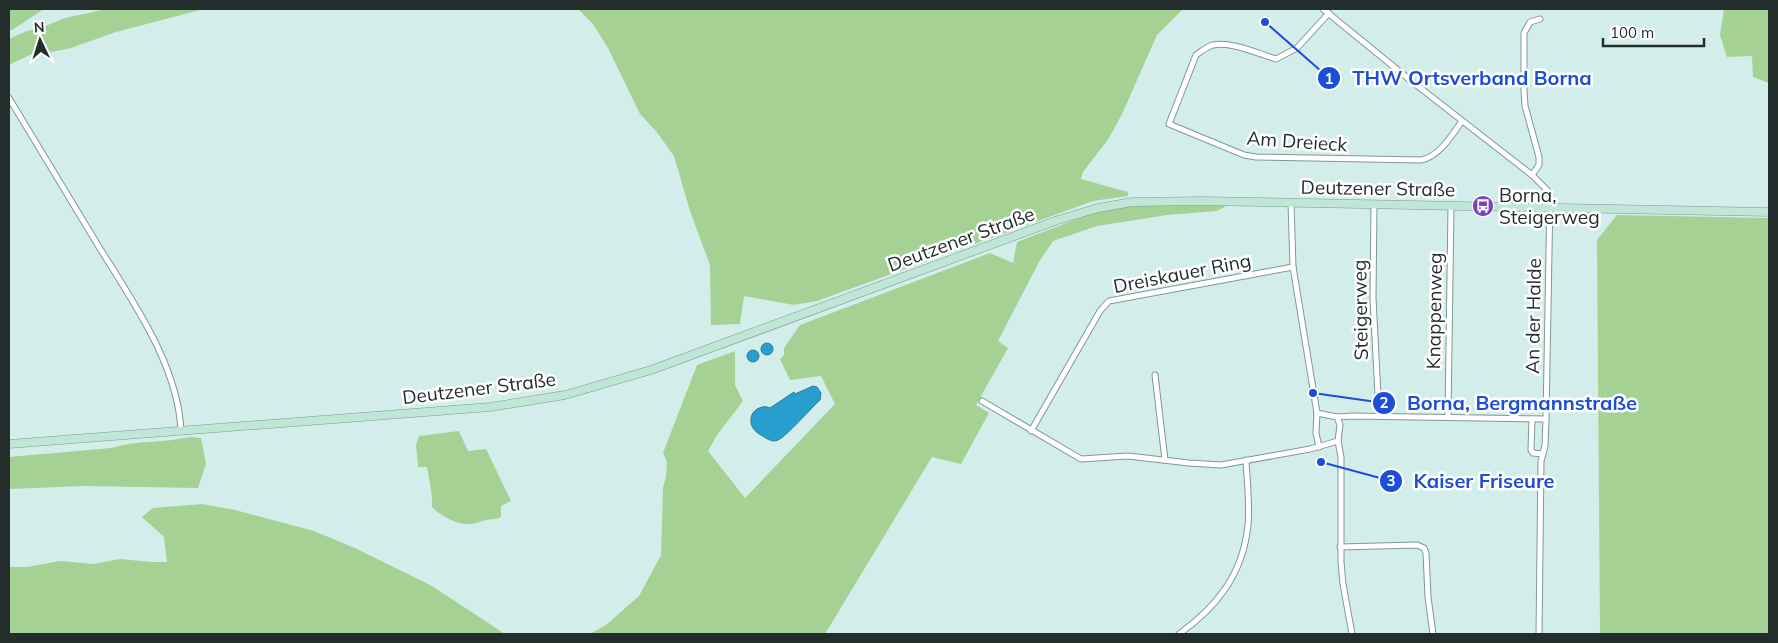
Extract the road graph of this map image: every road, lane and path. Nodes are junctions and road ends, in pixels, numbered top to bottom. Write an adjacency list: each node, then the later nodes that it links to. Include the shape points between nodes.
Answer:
1 (1323, 9): 2 (street)
2 (1329, 13): 5 (street); 5 (street, Am Dreieck, via 1297,48 1276,59 1231,46 1206,48 1196,55 1169,124 1256,157 1421,160 1434,155)
3 (1540, 19): 6 (street, via 1530,22 1524,33 1525,106 1539,157 1539,165)
4 (9, 98): 21 (street, via 152,337 168,370)
5 (1462, 121): 6 (street)
6 (1532, 175): 10 (street, via 1548,191)
7 (1291, 203): 8 (main road, Deutzener Straße); 12 (street); 21 (main road, Deutzener Straße, via 1153,201 1082,212 651,370 565,395 490,407)
8 (1374, 204): 9 (main road, Deutzener Straße); 16 (street, Steigerweg, via 1373,298)
9 (1451, 206): 10 (main road, Deutzener Straße); 18 (street, Knappenweg)
10 (1550, 207): 11 (main road, Deutzener Straße); 20 (street, An der Halde)
11 (1769, 212)
12 (1293, 266): 15 (street); 22 (street, Dreiskauer Ring, via 1109,301 1100,311)
13 (1155, 376): 27 (street)
14 (982, 401): 22 (street)
15 (1317, 413): 17 (street); 25 (street)
16 (1379, 416): 17 (street); 18 (street)
17 (1337, 417): 23 (street, via 1340,425)
18 (1448, 417): 19 (street)
19 (1532, 419): 20 (street); 26 (street, via 1532,450)
20 (1546, 419): 26 (street, An der Halde)
21 (181, 431): 24 (main road, Deutzener Straße)
22 (1031, 432): 27 (street, via 1081,460 1128,456)
23 (1338, 441): 25 (street); 29 (street, via 1341,457)
24 (9, 444)
25 (1319, 447): 28 (street)
26 (1543, 454): 33 (street, An der Halde)
27 (1165, 460): 28 (street, via 1213,465)
28 (1246, 460): 30 (street, via 1248,524 1245,548 1216,603)
29 (1340, 547): 31 (street); 32 (street, via 1417,545 1424,548)
30 (1179, 634)
31 (1352, 634)
32 (1434, 634)
33 (1539, 634)

